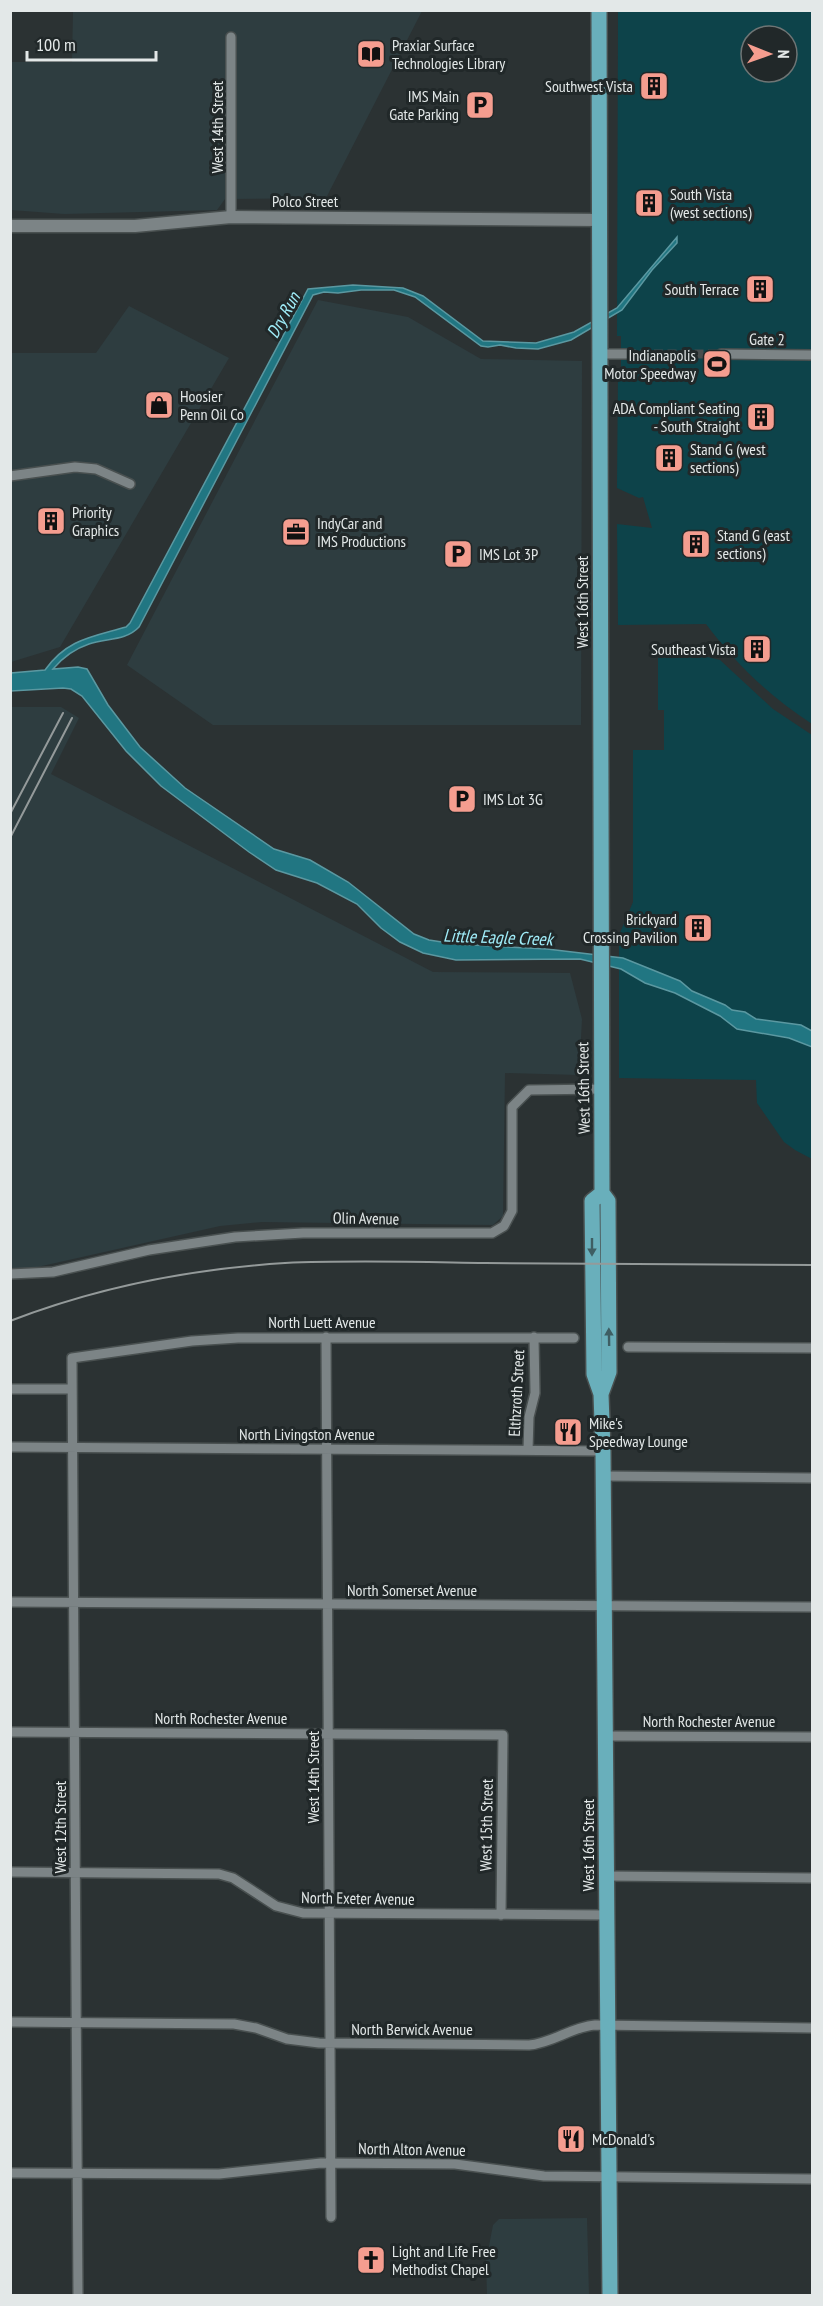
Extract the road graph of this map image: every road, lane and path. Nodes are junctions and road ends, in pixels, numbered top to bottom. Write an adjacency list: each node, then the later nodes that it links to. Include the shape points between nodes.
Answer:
1 (598, 10): 4 (main road, West 16th Street)
2 (231, 37): 3 (street, West 14th Street)
3 (231, 217): 4 (street, Polco Street); 5 (street, Polco Street, via 135,226)
4 (599, 220): 6 (main road, West 16th Street)
5 (10, 226)
6 (599, 354): 7 (street); 12 (main road, West 16th Street)
7 (627, 354)
8 (721, 354): 9 (street, Gate 2)
9 (813, 355)
10 (10, 476): 11 (street, via 75,467 96,469)
11 (130, 484)
12 (602, 1089): 13 (street, Olin Avenue, via 529,1090 512,1107 512,1211 504,1226 492,1233 235,1237 149,1250 52,1272); 26 (main road, West 16th Street, via 602,1193 608,1201 610,1355 601,1394)
13 (10, 1274)
14 (326, 1337): 15 (street, North Luett Avenue); 19 (street, North Luett Avenue, via 209,1339); 24 (street, West 14th Street)
15 (534, 1337): 16 (street, North Luett Avenue); 25 (street, Elthzroth Street, via 535,1393 529,1417)
16 (574, 1338)
17 (628, 1347): 18 (street)
18 (813, 1348)
19 (72, 1358): 21 (street, West 12th Street)
20 (10, 1389): 21 (street)
21 (72, 1389): 23 (street, West 12th Street)
22 (10, 1447): 23 (street, North Livingston Avenue)
23 (73, 1447): 24 (street, North Livingston Avenue); 30 (street, West 12th Street)
24 (326, 1449): 25 (street, North Livingston Avenue); 31 (street, West 14th Street)
25 (528, 1450): 26 (street, North Livingston Avenue)
26 (603, 1451): 27 (main road, West 16th Street)
27 (603, 1476): 28 (street); 32 (main road, West 16th Street)
28 (813, 1478)
29 (10, 1602): 30 (street, North Somerset Avenue)
30 (74, 1602): 31 (street, North Somerset Avenue); 35 (street, West 12th Street)
31 (327, 1604): 32 (street, North Somerset Avenue); 36 (street, West 14th Street)
32 (604, 1606): 33 (street, North Somerset Avenue); 38 (main road, West 16th Street)
33 (813, 1607)
34 (10, 1731): 35 (street, North Rochester Avenue)
35 (75, 1732): 36 (street, North Rochester Avenue); 41 (street, West 12th Street)
36 (328, 1734): 37 (street, North Rochester Avenue); 44 (street, West 14th Street)
37 (503, 1735): 45 (street, West 15th Street)
38 (606, 1736): 39 (street, North Rochester Avenue); 42 (main road, West 16th Street)
39 (813, 1737)
40 (10, 1872): 41 (street, North Exeter Avenue)
41 (76, 1872): 44 (street, North Exeter Avenue, via 223,1874 280,1908); 48 (street, West 12th Street)
42 (606, 1876): 43 (street); 46 (main road, West 16th Street)
43 (813, 1878)
44 (329, 1914): 45 (street, North Exeter Avenue); 51 (street, West 14th Street)
45 (501, 1915): 46 (street, North Exeter Avenue)
46 (607, 1916): 49 (main road, West 16th Street)
47 (10, 2022): 48 (street, North Berwick Avenue)
48 (77, 2023): 51 (street, North Berwick Avenue, via 239,2024 295,2041); 54 (street, West 12th Street)
49 (608, 2026): 50 (street, North Berwick Avenue); 51 (street, North Berwick Avenue, via 579,2028 529,2045); 55 (main road, West 16th Street)
50 (813, 2028)
51 (330, 2043): 52 (street, West 14th Street)
52 (331, 2163): 54 (street, North Alton Avenue, via 219,2174); 55 (street, North Alton Avenue, via 455,2163 544,2176); 57 (street, West 14th Street)
53 (10, 2173): 54 (street, North Alton Avenue)
54 (77, 2173): 58 (street, West 12th Street)
55 (609, 2177): 56 (street, North Alton Avenue); 59 (main road, West 16th Street)
56 (813, 2179)
57 (331, 2217)
58 (78, 2295)
59 (610, 2295)

